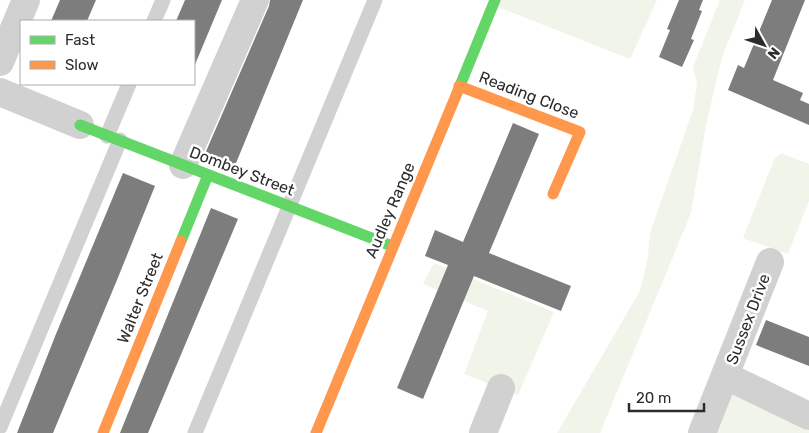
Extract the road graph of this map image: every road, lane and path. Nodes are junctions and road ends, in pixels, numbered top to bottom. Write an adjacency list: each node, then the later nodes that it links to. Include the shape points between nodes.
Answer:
1 (26, 0): 7 (street)
2 (163, 0): 6 (lane)
3 (254, 0): 13 (street)
4 (375, 0): 16 (lane)
5 (495, 0): 9 (street, Audley Range)
6 (154, 20)
7 (0, 62)
8 (128, 85): 12 (lane)
9 (459, 86): 15 (street, Reading Close, via 580,132); 17 (street, Audley Range)
10 (0, 92): 11 (street)
11 (80, 125): 12 (street, Dombey Street)
12 (114, 138): 13 (street, Dombey Street); 22 (lane)
13 (183, 165): 14 (street, Dombey Street)
14 (208, 175): 16 (street, Dombey Street); 23 (street, Walter Street)
15 (553, 194)
16 (290, 207): 17 (street, Dombey Street); 24 (lane)
17 (392, 246): 25 (street, Audley Range)
18 (770, 262): 19 (street, Sussex Drive)
19 (726, 376): 21 (street, Sussex Drive); 27 (street, Sussex Drive)
20 (501, 388): 26 (street)
21 (809, 416)
22 (0, 427)
23 (103, 433)
24 (195, 433)
25 (316, 433)
26 (483, 433)
27 (702, 433)

